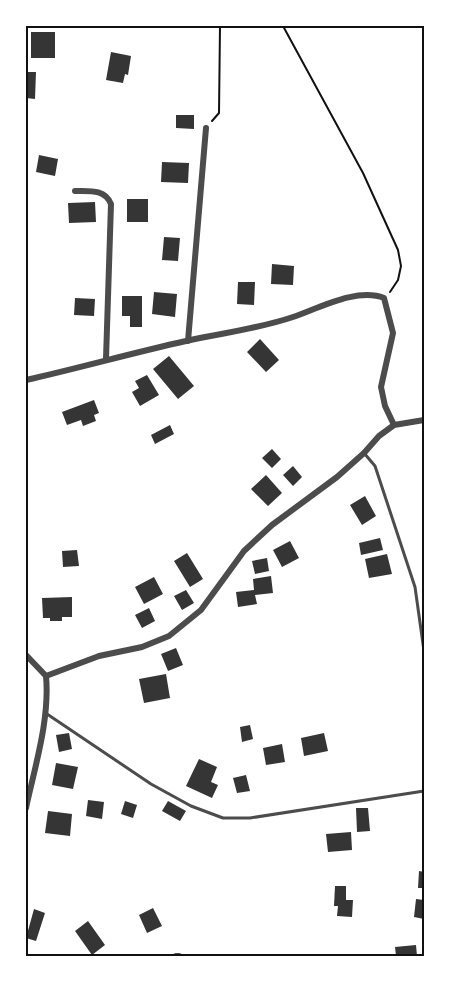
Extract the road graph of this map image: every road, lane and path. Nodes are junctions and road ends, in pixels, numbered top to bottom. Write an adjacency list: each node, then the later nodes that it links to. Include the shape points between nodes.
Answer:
1 (220, 26): 3 (path, via 219,113)
2 (284, 26): 5 (path, via 363,174 398,250 399,280)
3 (206, 128): 6 (street)
4 (75, 191): 7 (street, via 100,192 108,196 111,204)
5 (384, 298): 6 (street, via 374,294 353,296 271,324); 10 (street, via 393,333 381,387)
6 (188, 341): 7 (street)
7 (106, 359): 8 (street)
8 (26, 380)
9 (424, 420): 10 (street)
10 (394, 424): 11 (street)
11 (364, 453): 12 (lane, via 375,466 415,587); 14 (street, via 244,551 201,610 169,636)
12 (424, 651)
13 (26, 655): 14 (street)
14 (46, 676): 15 (street)
15 (45, 713): 16 (lane, via 151,784 190,806 223,818 250,818); 17 (street)
16 (424, 791)
17 (26, 808)

